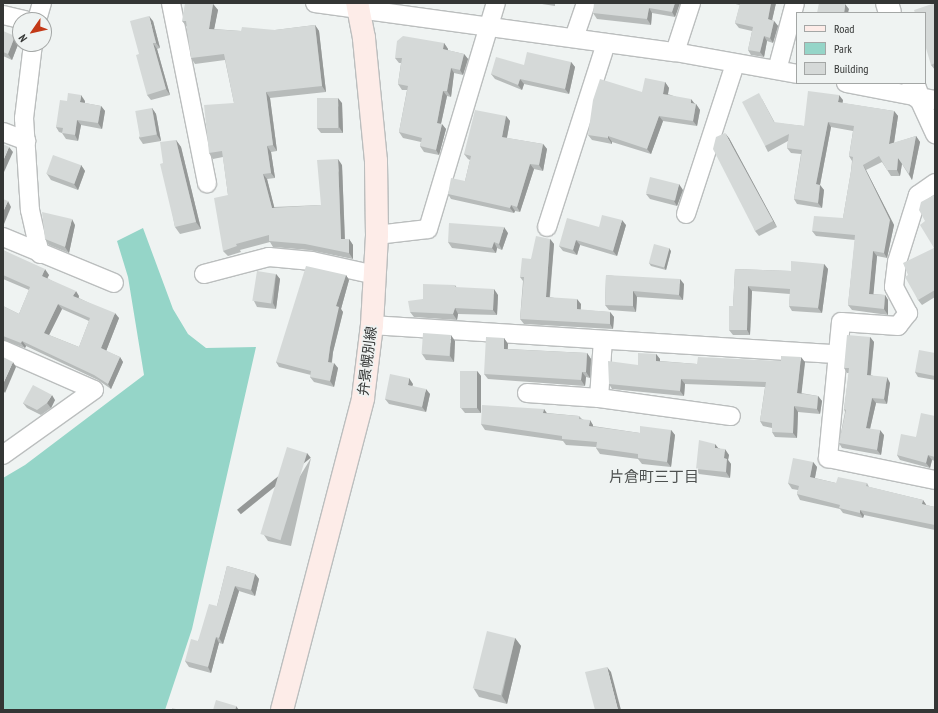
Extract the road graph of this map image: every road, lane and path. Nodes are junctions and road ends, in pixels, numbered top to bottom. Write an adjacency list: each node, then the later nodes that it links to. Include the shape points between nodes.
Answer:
1 (171, 3): 21 (street)
2 (315, 3): 7 (street)
3 (496, 3): 8 (street)
4 (586, 3): 9 (street)
5 (691, 3): 12 (street)
6 (795, 3): 14 (street)
7 (358, 6): 8 (street); 25 (main road, 弁景幌別線, via 364,38 376,161)
8 (490, 27): 9 (street); 25 (street, via 428,229)
9 (574, 38): 10 (street)
10 (606, 43): 12 (street); 24 (street)
11 (32, 52): 20 (street, via 26,97)
12 (675, 52): 13 (street)
13 (735, 64): 14 (street); 23 (street)
14 (777, 70): 15 (street)
15 (796, 74)
16 (854, 84): 17 (street)
17 (922, 93): 19 (street)
18 (3, 132): 20 (street)
19 (935, 134)
20 (26, 141): 27 (street, via 30,210)
21 (208, 183)
22 (935, 183): 34 (street, via 918,195 897,262 894,287 908,313 898,326 841,322)
23 (686, 214)
24 (547, 227)
25 (377, 235): 29 (main road, 弁景幌別線)
26 (3, 237): 27 (street)
27 (40, 254): 30 (street)
28 (204, 274): 29 (street, via 269,257 312,261)
29 (374, 275): 31 (main road, 弁景幌別線)
30 (114, 283)
31 (372, 325): 32 (street); 40 (main road, 弁景幌別線, via 363,398)
32 (603, 340): 34 (street); 36 (street)
33 (3, 350): 38 (street, via 94,390)
34 (838, 354): 39 (street, via 828,458)
35 (527, 393): 36 (street)
36 (599, 398): 37 (street)
37 (731, 416)
38 (3, 455)
39 (935, 480)
40 (282, 710)

